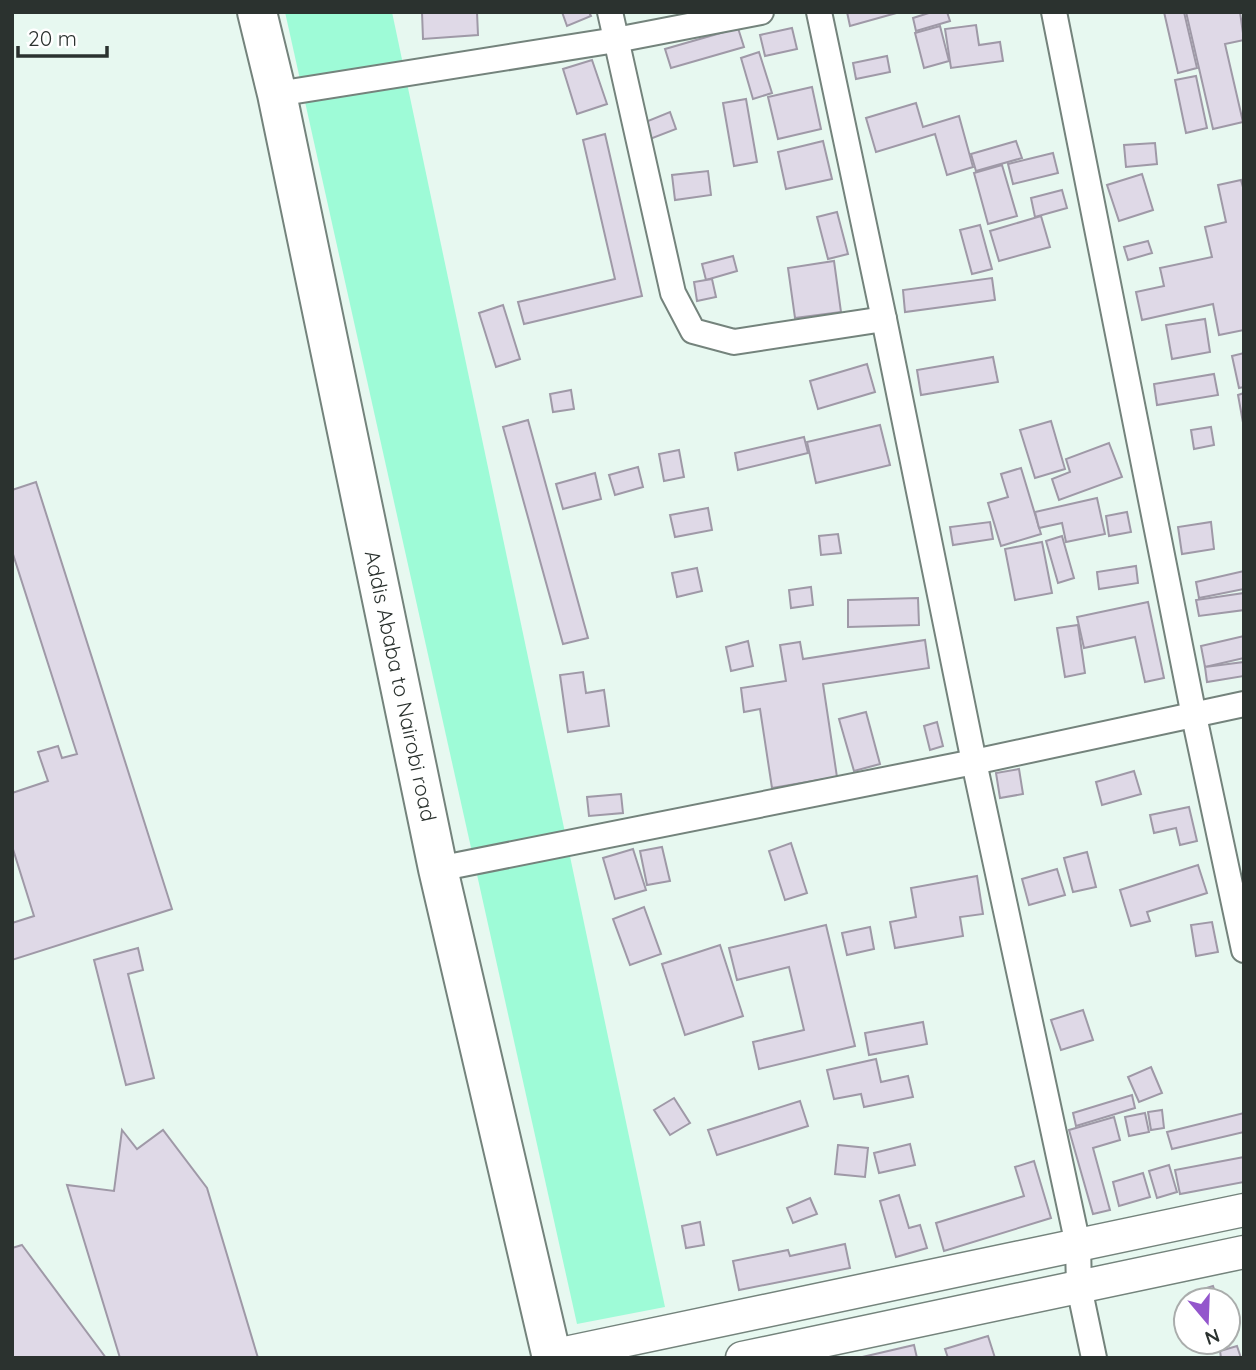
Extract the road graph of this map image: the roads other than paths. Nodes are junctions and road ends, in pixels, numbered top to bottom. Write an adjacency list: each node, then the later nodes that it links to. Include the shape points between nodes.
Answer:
1 (257, 12): 7 (highway, Addis Ababa to Nairobi road)
2 (610, 12): 6 (street)
3 (761, 12): 6 (street)
4 (819, 12): 8 (street)
5 (1054, 12): 10 (street)
6 (616, 40): 7 (street); 8 (street, via 673,293 693,331 734,342)
7 (277, 94): 12 (highway, Addis Ababa to Nairobi road)
8 (884, 319): 11 (street)
9 (1244, 704): 10 (street)
10 (1194, 716): 11 (street); 13 (street)
11 (974, 762): 12 (street); 15 (street)
12 (438, 869): 18 (highway, Addis Ababa to Nairobi road)
13 (1244, 950)
14 (1244, 1210): 15 (street)
15 (1078, 1245): 17 (street); 18 (street)
16 (1244, 1252): 17 (street)
17 (1079, 1287): 19 (street); 20 (street)
18 (551, 1357)
19 (742, 1358)
20 (1094, 1358)

